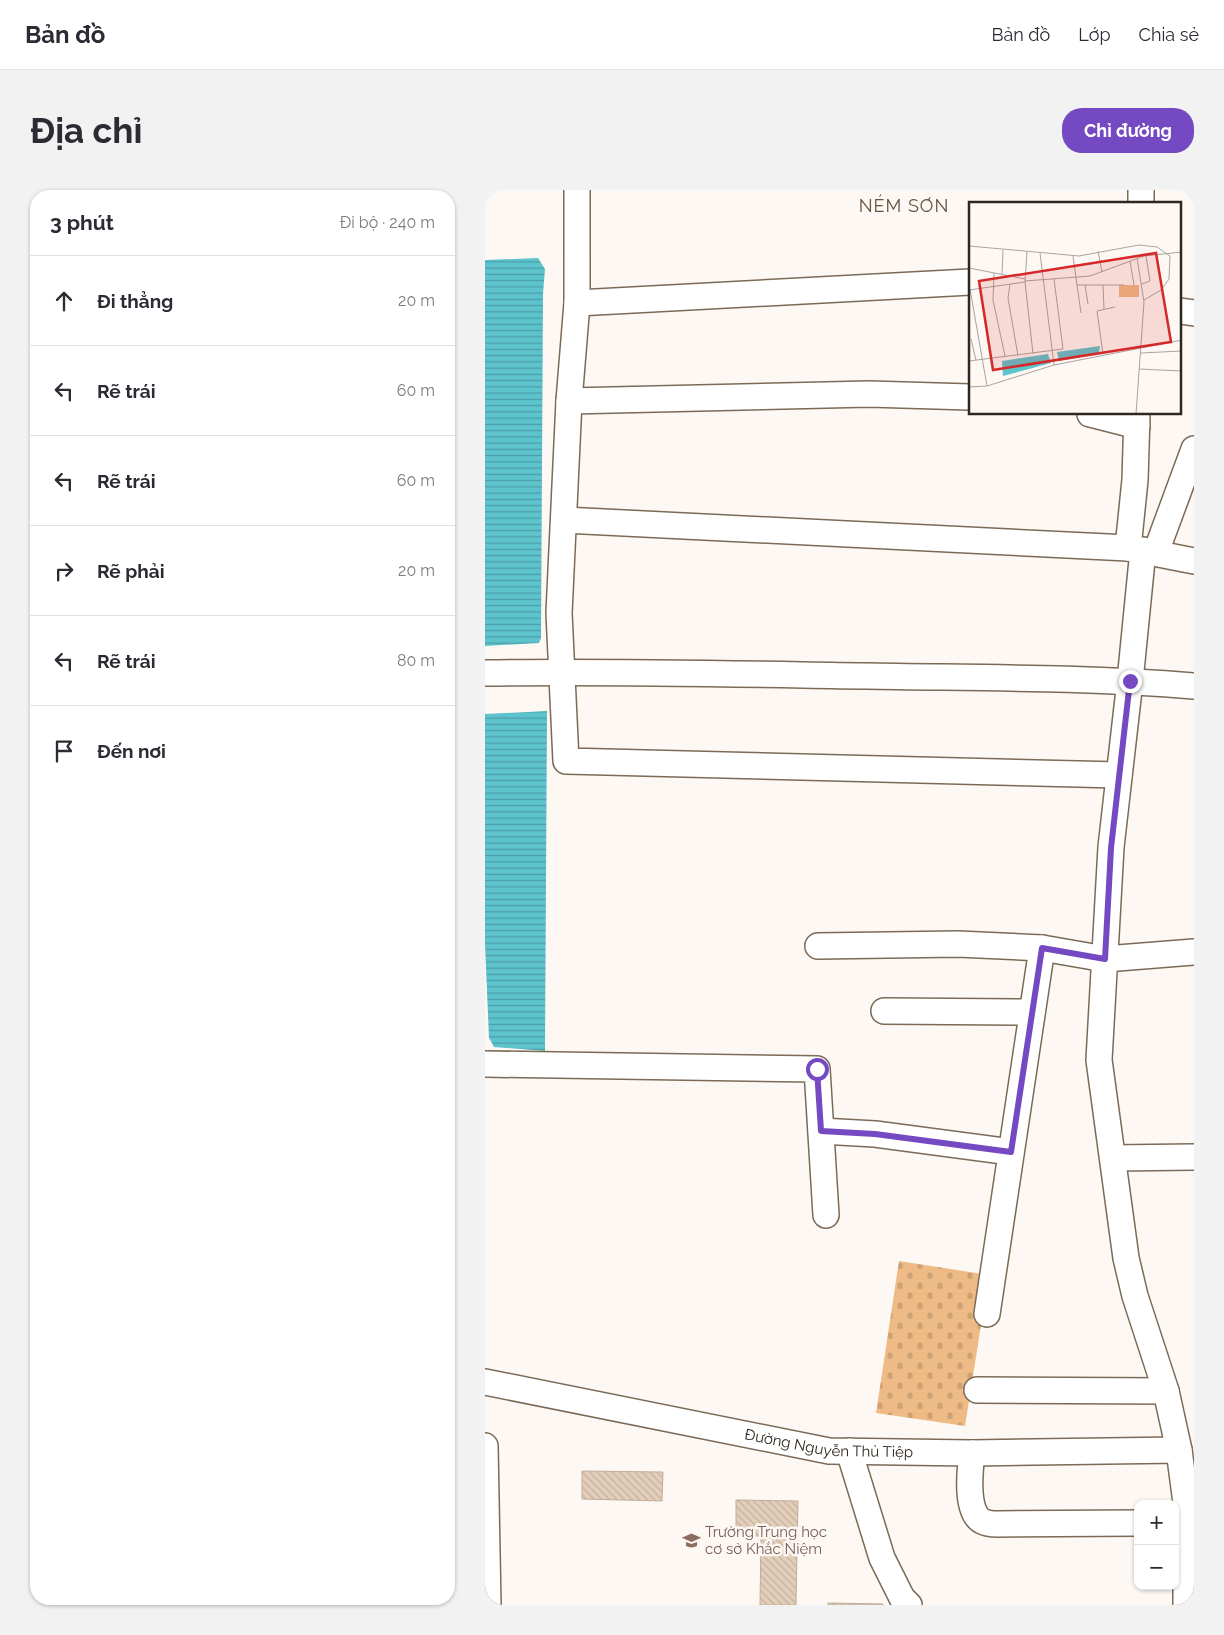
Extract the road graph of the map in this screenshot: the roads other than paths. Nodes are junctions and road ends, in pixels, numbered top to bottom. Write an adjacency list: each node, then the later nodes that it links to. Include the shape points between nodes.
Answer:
1 (577, 190): 3 (street)
2 (969, 282): 3 (street)
3 (577, 303): 7 (street)
4 (1181, 311): 5 (street)
5 (1194, 313)
6 (969, 397): 7 (street, via 869,394)
7 (569, 401): 11 (street)
8 (1098, 415): 9 (street)
9 (1137, 420): 12 (street, via 1135,480)
10 (1194, 449): 12 (street)
11 (563, 520): 12 (street); 14 (street, via 559,613)
12 (1143, 550): 13 (street); 16 (street)
13 (1194, 561)
14 (562, 672): 15 (street); 16 (street); 18 (street, via 566,761)
15 (485, 673)
16 (1130, 681): 17 (street); 18 (street)
17 (1194, 686)
18 (1119, 775): 22 (street)
19 (818, 946): 20 (street, via 958,944)
20 (1042, 948): 22 (street); 24 (street)
21 (1194, 952): 22 (street)
22 (1105, 959): 29 (street, via 1099,1060)
23 (883, 1011): 24 (street)
24 (1032, 1012): 27 (street)
25 (485, 1064): 26 (street, via 817,1069)
26 (821, 1131): 27 (street, via 875,1134); 30 (street)
27 (1011, 1152): 31 (street)
28 (1194, 1157): 29 (street)
29 (1113, 1158): 34 (street, via 1125,1258)
30 (826, 1214)
31 (987, 1314)
32 (485, 1382): 37 (street, Đường Nguyễn Thủ Tiệp, via 829,1451)
33 (977, 1390): 34 (street)
34 (1166, 1390): 36 (street)
35 (485, 1446): 41 (street)
36 (1179, 1450): 38 (street, Đường Nguyễn Thủ Tiệp); 39 (street, via 1186,1503)
37 (849, 1451): 38 (street, Đường Nguyễn Thủ Tiệp); 42 (street, via 883,1558)
38 (972, 1453): 40 (street, via 971,1494 976,1515 981,1521 998,1524)
39 (1181, 1522): 43 (street)
40 (1134, 1523)
41 (488, 1605)
42 (909, 1605)
43 (1187, 1605)

